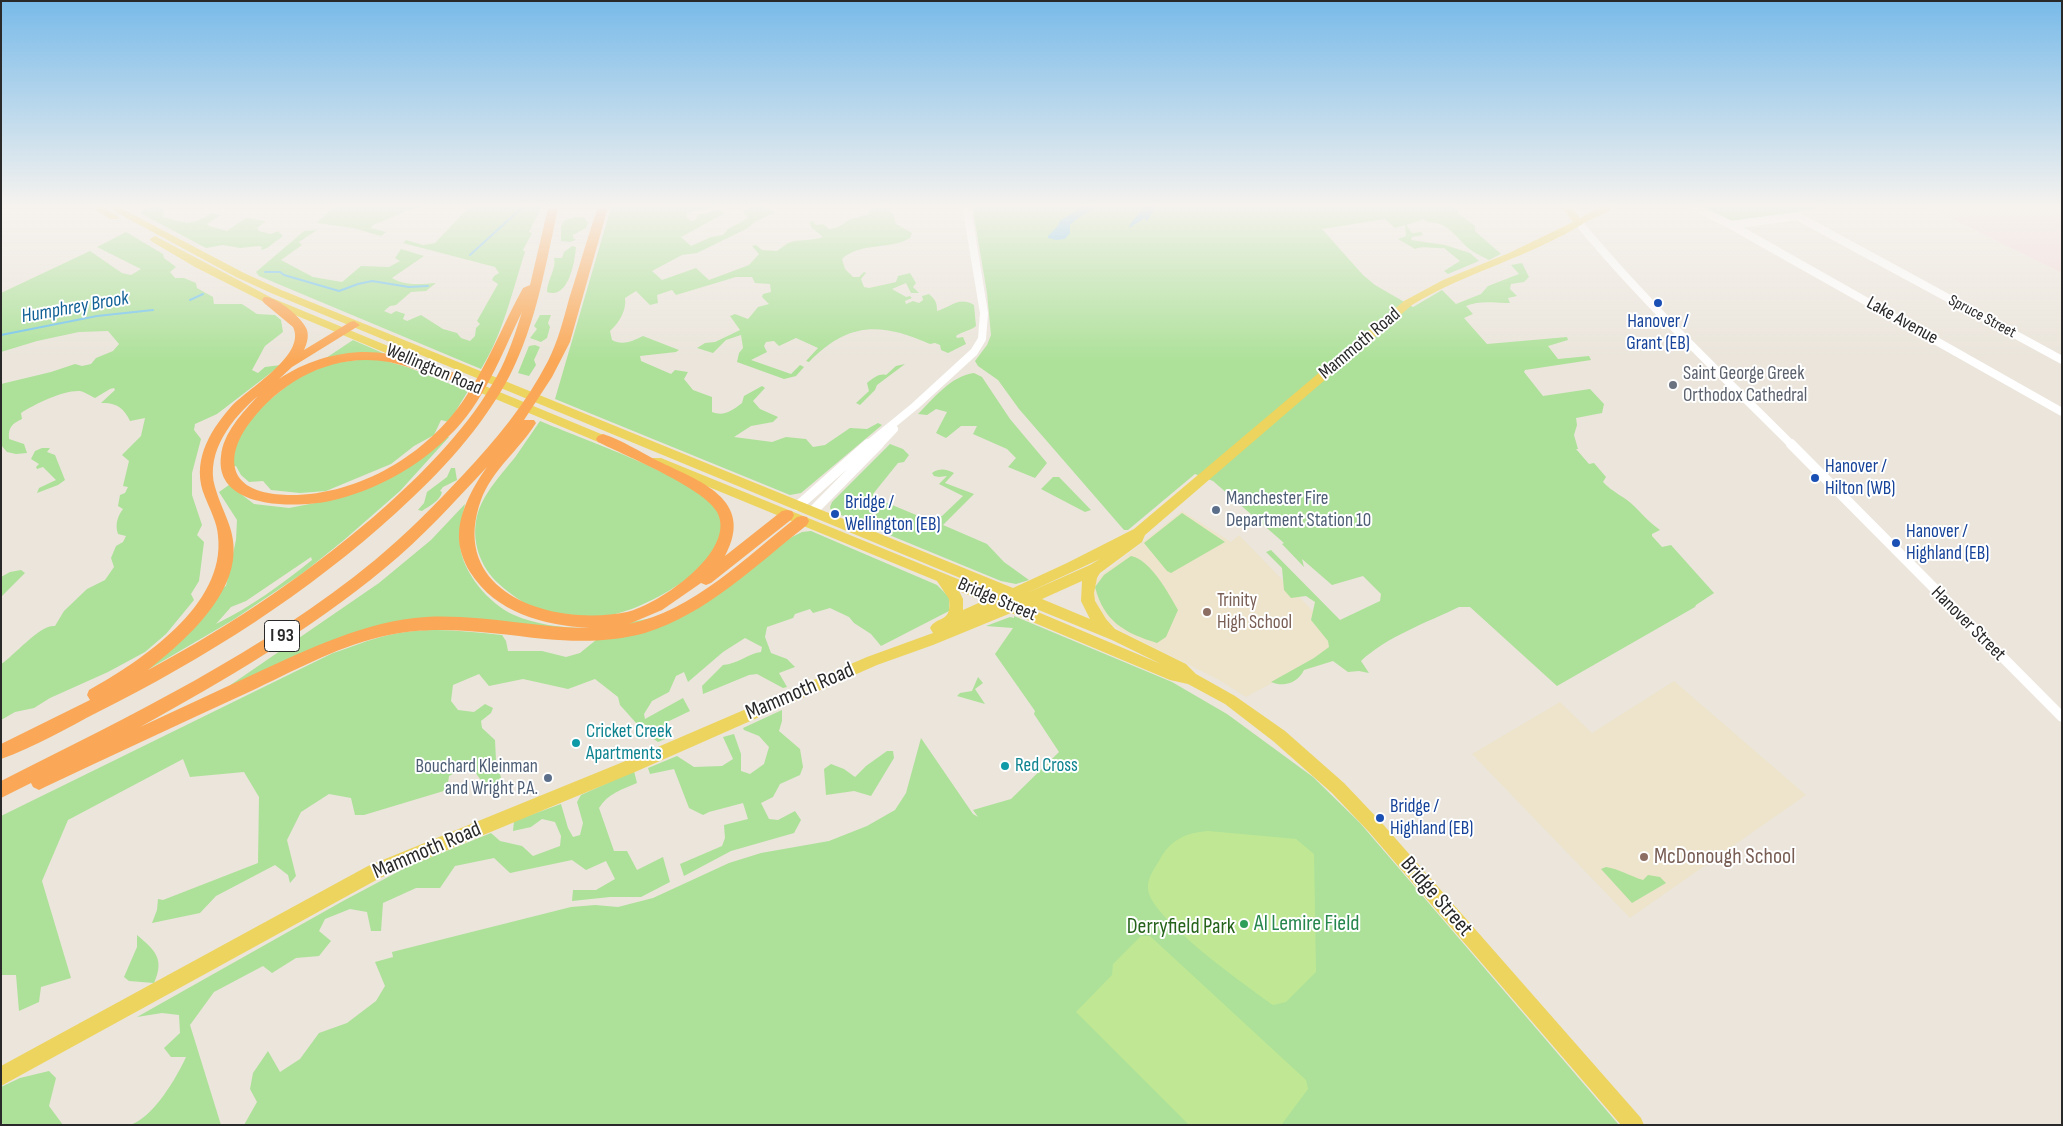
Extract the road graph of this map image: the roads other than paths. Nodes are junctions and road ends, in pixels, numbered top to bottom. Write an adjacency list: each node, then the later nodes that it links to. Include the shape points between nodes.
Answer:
1 (184, 257): 11 (main road, Wellington Road)
2 (205, 257): 12 (main road, Wellington Road)
3 (542, 257): 10 (highway, I 93)
4 (588, 257): 20 (highway, via 550,379)
5 (975, 257): 18 (street, via 984,314 983,338 974,352)
6 (1508, 257): 23 (main road, Mammoth Road, via 1447,280 1408,303)
7 (1607, 257): 34 (street, Hanover Street)
8 (1788, 257): 19 (street, Lake Avenue)
9 (1872, 257): 13 (street, Spruce Street)
10 (538, 272): 17 (highway, via 511,318); 17 (highway, I 93, via 526,320 503,376)
11 (268, 300): 12 (main road, Wellington Road); 14 (highway, via 289,315 302,332 303,340)
12 (354, 330): 14 (highway); 15 (highway); 16 (main road, Wellington Road); 22 (main road, Wellington Road)
13 (2062, 360)
14 (286, 367): 35 (highway, via 232,414 214,440 208,456 207,487 223,525 227,547 219,578 209,599 158,655 133,673)
15 (303, 370): 16 (highway, via 336,360 374,356); 17 (highway, via 255,408 232,439 226,460 228,470 250,493 278,500 311,499 364,485 424,451)
16 (454, 377): 21 (main road, Wellington Road)
17 (477, 403): 36 (highway, I 93, via 449,451 422,480 369,530 304,581 228,633 160,672)
18 (915, 406): 22 (street); 22 (street, via 876,438)
19 (2062, 412)
20 (523, 422): 29 (highway, via 480,488 470,512 467,548 472,565 482,580 514,605 544,616 576,622 618,620); 37 (highway, I 93, via 428,522 388,559 324,607 206,683)
21 (603, 439): 22 (main road, Wellington Road); 29 (highway, via 699,486 717,501 726,518 727,536 712,564)
22 (800, 513): 25 (main road, Bridge Street); 27 (main road, Bridge Street); 29 (highway, via 689,591); 38 (highway, via 689,606 645,627 607,634 573,635 452,623 403,626 377,632 327,648)
23 (1139, 532): 24 (main road, Mammoth Road, via 1137,538 1122,551); 27 (main road, Mammoth Road)
24 (1095, 569): 28 (main road, Mammoth Road); 31 (main road, via 1088,581 1090,608 1098,620)
25 (939, 576): 26 (main road, Bridge Street); 30 (main road, via 957,602 958,608)
26 (996, 600): 27 (main road, Bridge Street); 30 (main road, Mammoth Road)
27 (1012, 600): 28 (main road, Bridge Street); 32 (main road, Mammoth Road); 33 (main road, Bridge Street, via 1175,676)
28 (1028, 600): 31 (main road, Bridge Street)
29 (656, 607)
30 (950, 622): 32 (main road, Mammoth Road)
31 (1117, 636): 33 (main road, Bridge Street, via 1164,658)
32 (872, 662): 39 (main road, Mammoth Road, via 374,872)
33 (1191, 678): 40 (main road, Bridge Street, via 1230,700 1279,736 1359,809)
34 (2062, 717)
35 (1, 742)
36 (1, 752)
37 (1, 790)
38 (1, 799)
39 (1, 1077)
40 (1634, 1125)

